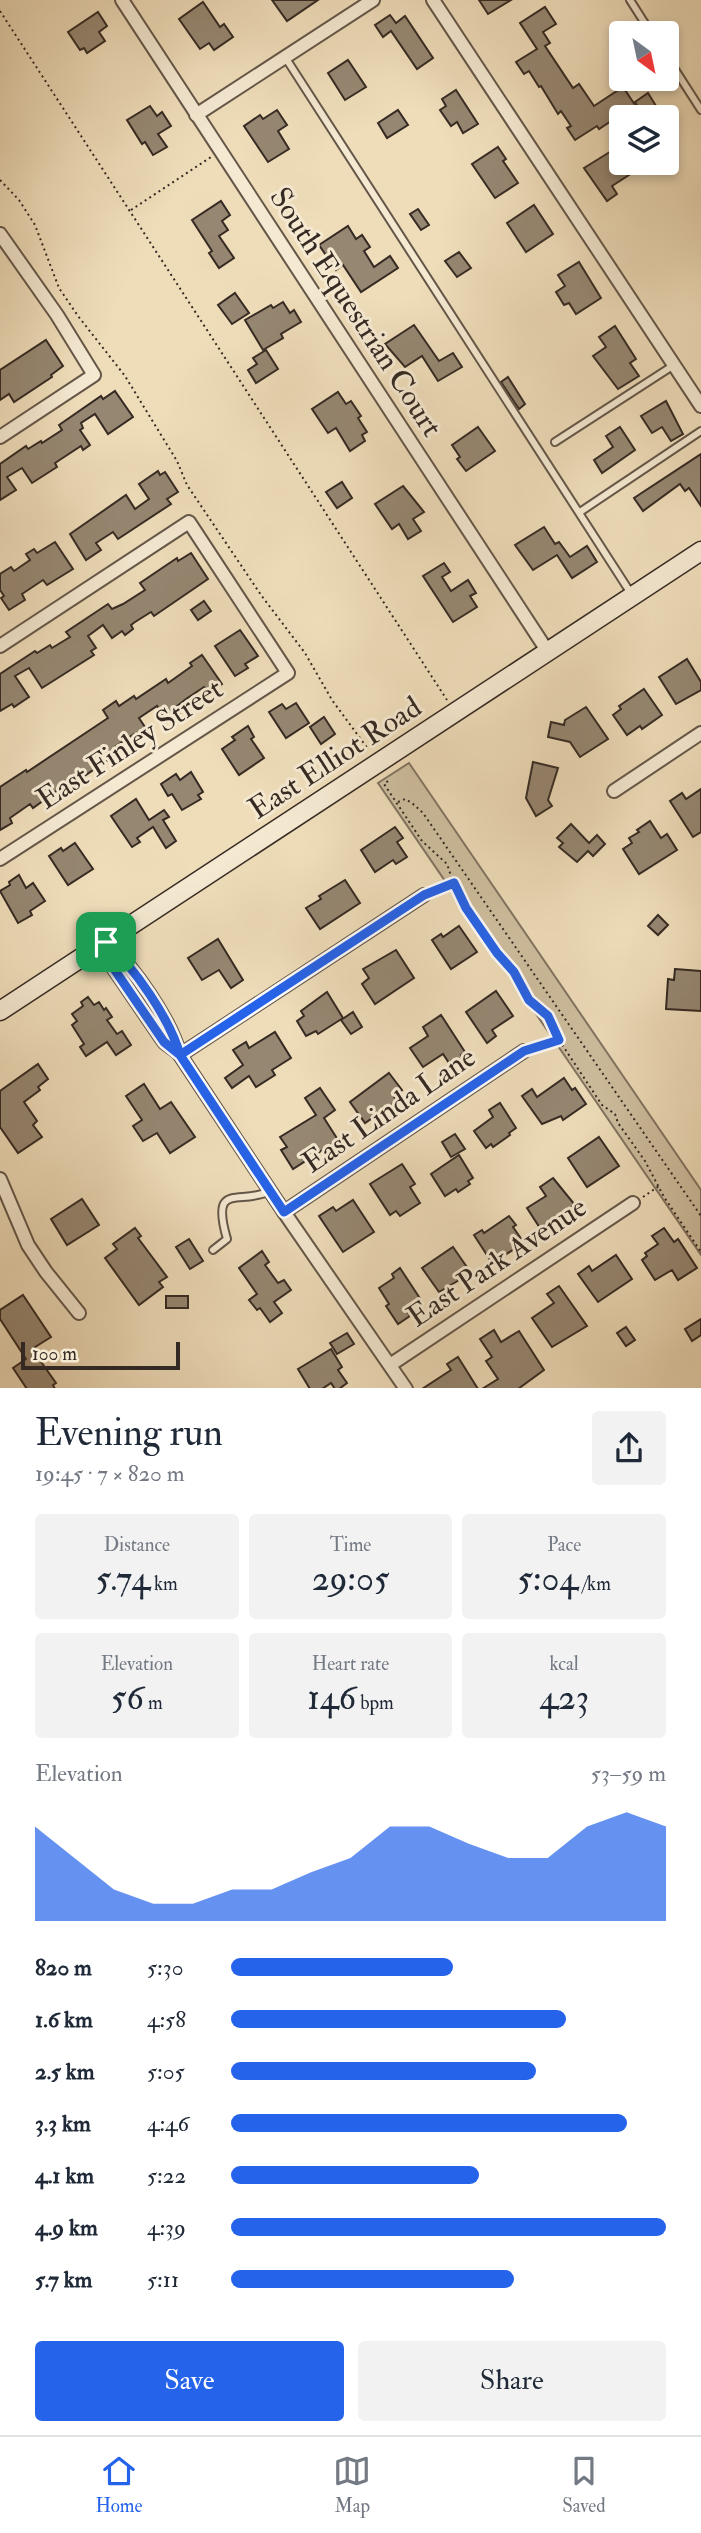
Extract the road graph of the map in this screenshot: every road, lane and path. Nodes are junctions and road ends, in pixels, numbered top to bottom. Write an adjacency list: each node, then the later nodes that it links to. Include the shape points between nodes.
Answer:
1 (122, 0): 10 (street, South Equestrian Court)
2 (373, 0): 7 (street)
3 (433, 0): 15 (street)
4 (629, 0): 6 (lane)
5 (0, 11): 13 (path)
6 (643, 21)
7 (285, 57): 10 (street); 20 (lane)
8 (679, 76): 9 (lane)
9 (701, 110)
10 (196, 115): 11 (street, South Equestrian Court)
11 (220, 152): 13 (path); 24 (street, South Equestrian Court)
12 (0, 180): 27 (path, via 35,225 65,297 125,376 187,485)
13 (130, 211): 25 (path)
14 (0, 234): 18 (street, via 94,375)
15 (674, 365): 16 (street); 19 (lane)
16 (701, 406)
17 (701, 431): 20 (lane)
18 (0, 437)
19 (555, 442)
20 (580, 512): 22 (lane)
21 (701, 551): 22 (main road, East Elliot Road)
22 (633, 596): 24 (main road, East Elliot Road)
23 (0, 646): 31 (street, East Finley Street, via 189,523 288,673)
24 (548, 652): 25 (main road, East Elliot Road)
25 (455, 713): 34 (main road, East Elliot Road)
26 (701, 733): 29 (street)
27 (368, 748)
28 (388, 780): 30 (path, via 384,784)
29 (614, 791)
30 (398, 802): 32 (path, via 422,841 447,864); 44 (path, via 405,799 423,813)
31 (0, 859)
32 (454, 883): 33 (path); 36 (path, via 529,1000 548,1016)
33 (424, 895): 38 (street)
34 (106, 942): 35 (main road, East Elliot Road); 38 (street, via 112,966 164,1042)
35 (0, 1011)
36 (559, 1040): 37 (path); 40 (path, via 602,1105 615,1114)
37 (524, 1051): 43 (street, East Linda Lane)
38 (180, 1055): 41 (street)
39 (0, 1179): 47 (street, via 28,1245)
40 (660, 1186): 42 (path); 46 (path)
41 (270, 1191): 43 (street); 45 (lane, via 225,1203 221,1221 227,1239)
42 (633, 1203): 48 (street, East Park Avenue)
43 (284, 1212): 48 (street)
44 (701, 1216)
45 (213, 1250)
46 (701, 1252)
47 (79, 1313)
48 (390, 1365): 49 (street)
49 (402, 1387)

